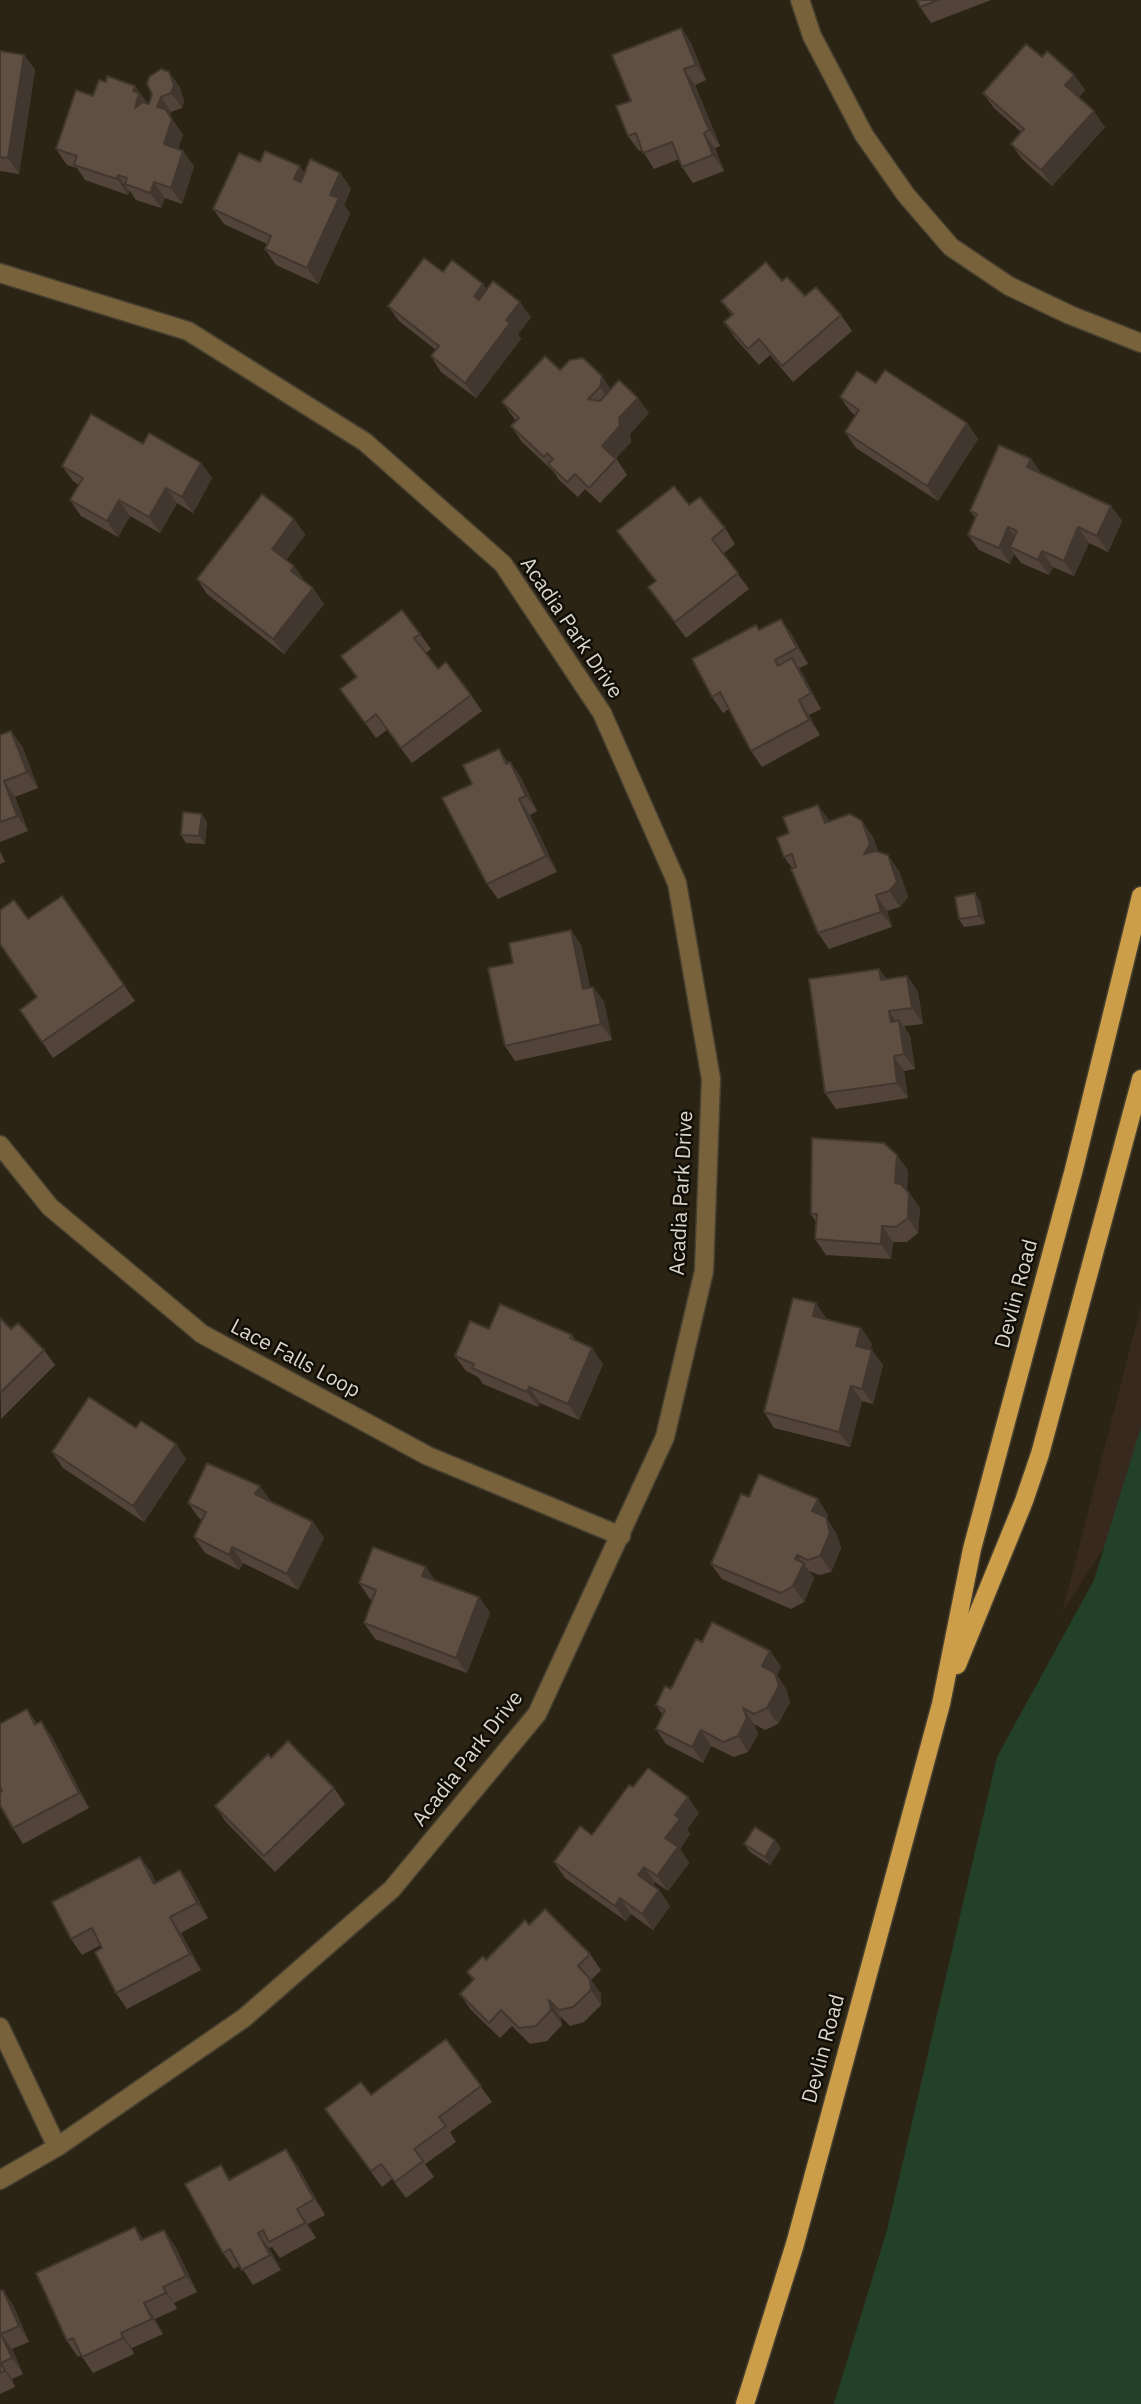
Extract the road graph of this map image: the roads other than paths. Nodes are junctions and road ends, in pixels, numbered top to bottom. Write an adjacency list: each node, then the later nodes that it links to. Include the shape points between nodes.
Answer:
1 (800, 0): 3 (street, via 812,36 863,135 951,247 1009,286)
2 (0, 273): 7 (street, Acadia Park Drive, via 188,331 365,442 503,564 602,713 677,883 711,1079 704,1271 665,1437)
3 (1141, 343)
4 (1141, 897): 8 (main road, Devlin Road, via 972,1549)
5 (1141, 1079): 8 (main road, Devlin Road, via 1040,1454)
6 (0, 1146): 7 (street, Lace Falls Loop, via 50,1207 202,1334 428,1456)
7 (621, 1536): 10 (street, Acadia Park Drive, via 537,1714 393,1889 244,2018)
8 (941, 1704): 12 (main road, Devlin Road, via 799,2231)
9 (0, 2027): 10 (street)
10 (57, 2147): 11 (street, Acadia Park Drive)
11 (0, 2180)
12 (745, 2404)

